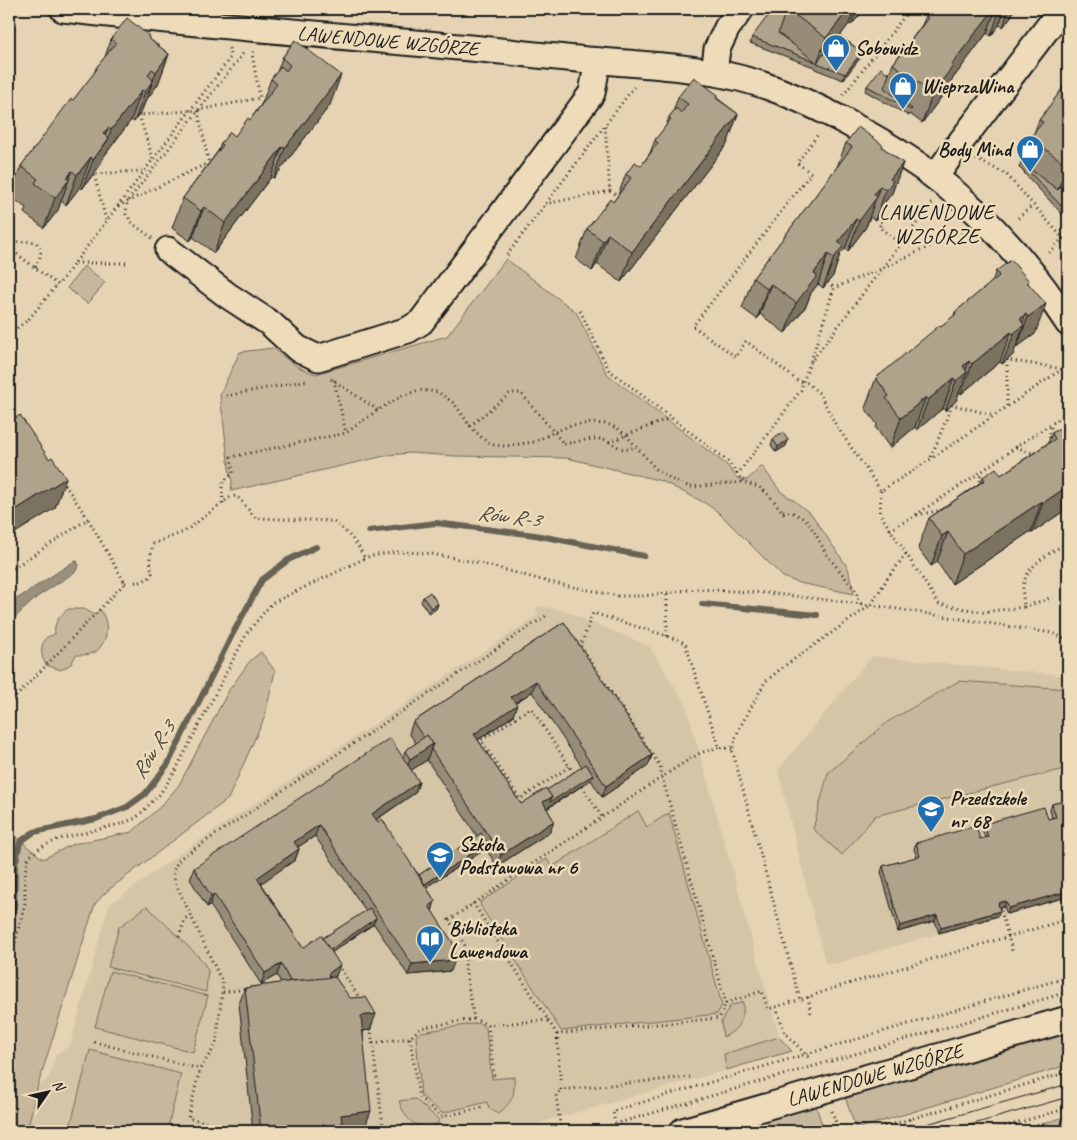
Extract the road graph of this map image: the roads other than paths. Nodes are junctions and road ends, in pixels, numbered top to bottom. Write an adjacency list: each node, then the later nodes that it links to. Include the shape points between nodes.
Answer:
1 (63, 9): 4 (street, LAWENDOWE WZGÓRZE, via 133,17 245,42)
2 (742, 9): 5 (street, via 727,28 717,49)
3 (1062, 9): 6 (street, via 953,152)
4 (597, 61): 5 (street, LAWENDOWE WZGÓRZE); 7 (street, via 592,93 421,322 408,330 318,358 297,348 271,324)
5 (714, 72): 6 (street, LAWENDOWE WZGÓRZE, via 788,94 824,120 866,133 910,160)
6 (936, 187): 8 (street, LAWENDOWE WZGÓRZE, via 998,232)
7 (168, 250)
8 (1068, 323)
9 (1068, 1019): 10 (street, LAWENDOWE WZGÓRZE)
10 (682, 1131)

